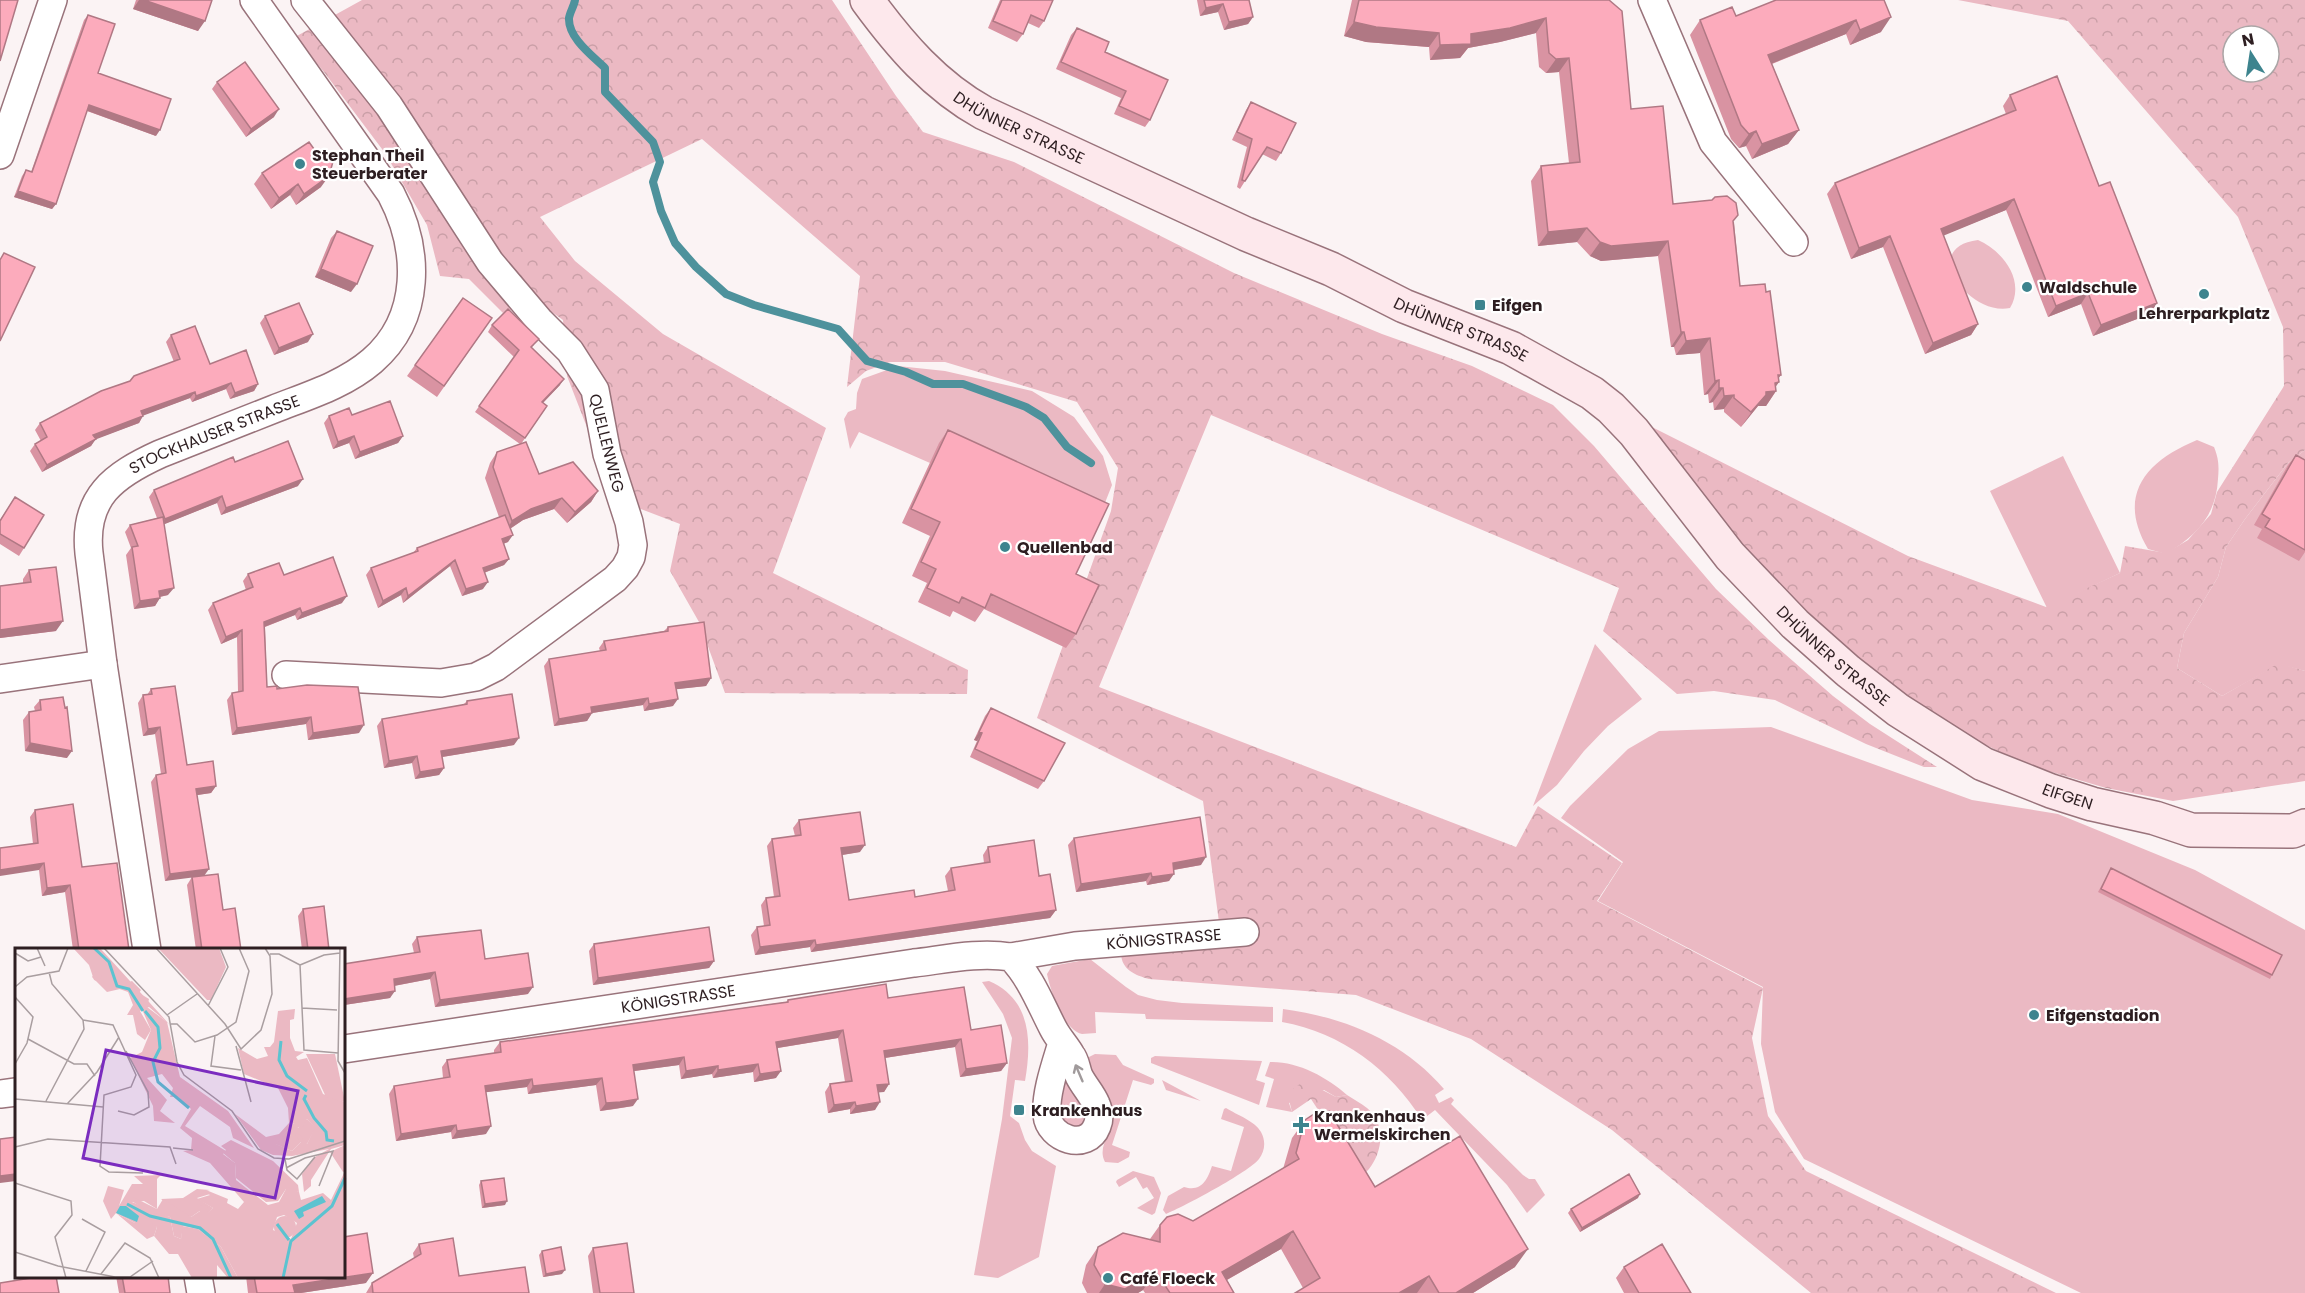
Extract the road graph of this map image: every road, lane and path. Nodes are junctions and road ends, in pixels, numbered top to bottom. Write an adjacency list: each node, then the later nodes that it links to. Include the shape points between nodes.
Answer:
1 (53, 0): 6 (street)
2 (254, 0): 8 (street, STOCKHAUSER STRASSE, via 396,203 413,268 410,295 393,336 372,361 355,373 327,389 160,454 119,475 110,484 94,506 87,537)
3 (305, 0): 9 (street, QUELLENWEG, via 388,106 490,262 570,351 587,376 595,390 607,454 633,544 631,557 615,579 496,667 476,677 441,683)
4 (867, 0): 11 (main road, DHÜNNER STRASSE, via 897,42 918,63 955,95 984,113 1404,306 1511,348 1592,393 1634,432 1730,556 1795,624 1898,710)
5 (1652, 0): 7 (street, via 1713,142)
6 (0, 155)
7 (1794, 242)
8 (103, 664): 10 (street); 16 (street, STOCKHAUSER STRASSE)
9 (286, 675)
10 (0, 679)
11 (1983, 764): 13 (main road, EIFGEN, via 2061,795)
12 (2305, 816): 13 (main road, EIFGEN, via 2191,812)
13 (2155, 818): 14 (main road, EIFGEN, via 2191,830 2292,831)
14 (2305, 826)
15 (1245, 932): 17 (street, KÖNIGSTRASSE, via 1075,946)
16 (147, 948)
17 (1011, 957): 18 (street, via 1027,976); 19 (street, KÖNIGSTRASSE, via 976,955 914,963)
18 (1062, 1043)
19 (345, 1049)
20 (15, 1092): 21 (street)
21 (0, 1094)
22 (198, 1278): 23 (street)
23 (201, 1293)

